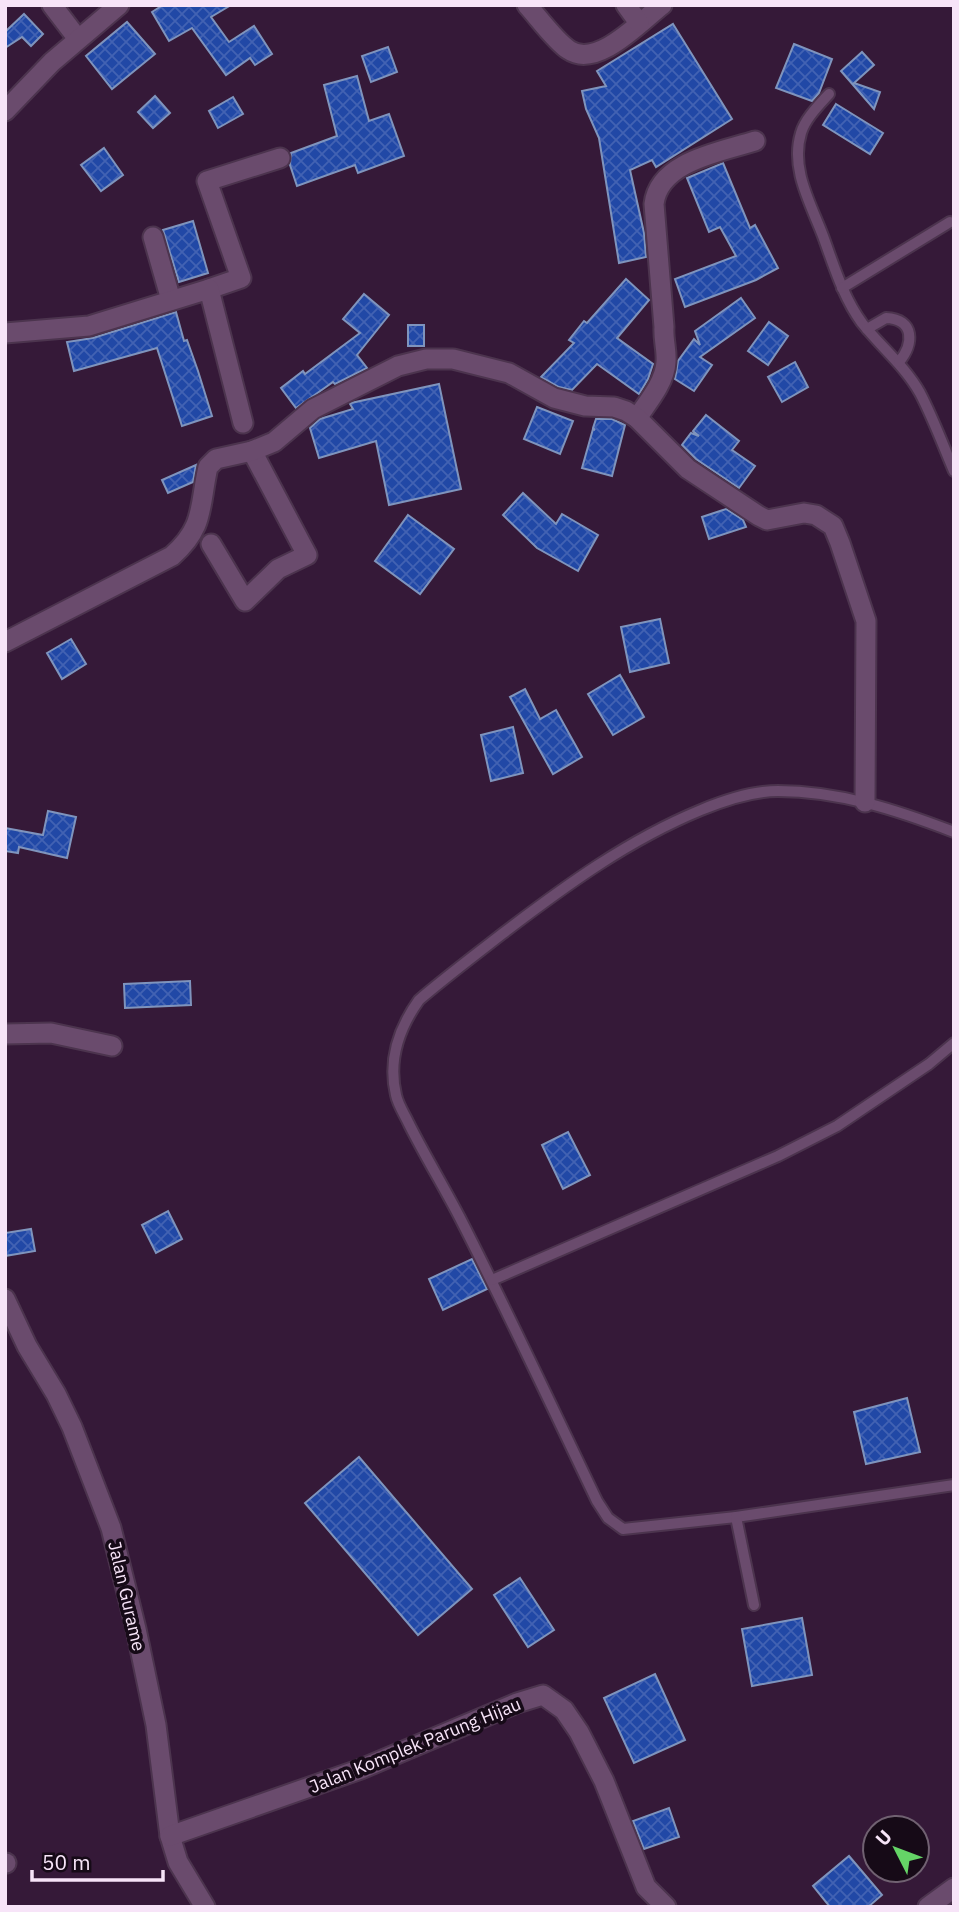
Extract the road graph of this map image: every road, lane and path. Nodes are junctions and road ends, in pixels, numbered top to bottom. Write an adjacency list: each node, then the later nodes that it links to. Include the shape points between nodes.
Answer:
1 (52, 5): 7 (street)
2 (119, 5): 7 (street)
3 (527, 5): 6 (street, via 569,50 587,56 602,52)
4 (626, 5): 6 (street)
5 (662, 5): 6 (street)
6 (639, 23)
7 (78, 39): 9 (street)
8 (829, 94): 15 (lane, via 801,132 799,163 809,205)
9 (5, 111)
10 (755, 141): 20 (street, via 685,165 665,179 657,192 654,204 666,360 662,380)
11 (280, 158): 14 (street, via 207,181 241,278)
12 (950, 222): 15 (lane)
13 (153, 237): 16 (street)
14 (209, 289): 16 (street); 21 (street)
15 (842, 289): 17 (lane)
16 (171, 300): 18 (street, via 89,326)
17 (867, 329): 19 (lane); 19 (lane, via 886,317 907,327 909,344)
18 (5, 333)
19 (899, 362): 23 (lane, via 919,392)
20 (637, 418): 22 (street, via 614,407 554,398 486,366 426,359 398,366 313,409 274,442); 26 (street, via 688,469 759,516 767,520 804,513 833,526 866,621)
21 (243, 422)
22 (252, 451): 24 (street, via 307,555 278,569 245,601); 25 (street, via 216,459 208,467 198,522 172,556)
23 (954, 471)
24 (211, 544)
25 (5, 642)
26 (865, 802): 27 (lane); 31 (lane, via 776,791 736,797 663,825 567,885 419,1000 407,1016 393,1061 396,1097)
27 (954, 831)
28 (5, 1034): 30 (street, via 51,1033)
29 (954, 1043): 31 (lane, via 837,1126)
30 (112, 1046)
31 (492, 1280): 34 (lane, via 608,1518 623,1529)
32 (5, 1299): 36 (street, Jalan Gurame, via 72,1427 111,1528 156,1726)
33 (954, 1485): 34 (lane)
34 (736, 1517): 35 (lane)
35 (754, 1605)
36 (170, 1836): 38 (street, Jalan Gurame, via 178,1862); 39 (street, Jalan Komplek Parung Hijau, via 361,1769 543,1695 564,1710 579,1732 604,1781 646,1887)
37 (954, 1888): 40 (street)
38 (205, 1907)
39 (666, 1907)
40 (928, 1907)

